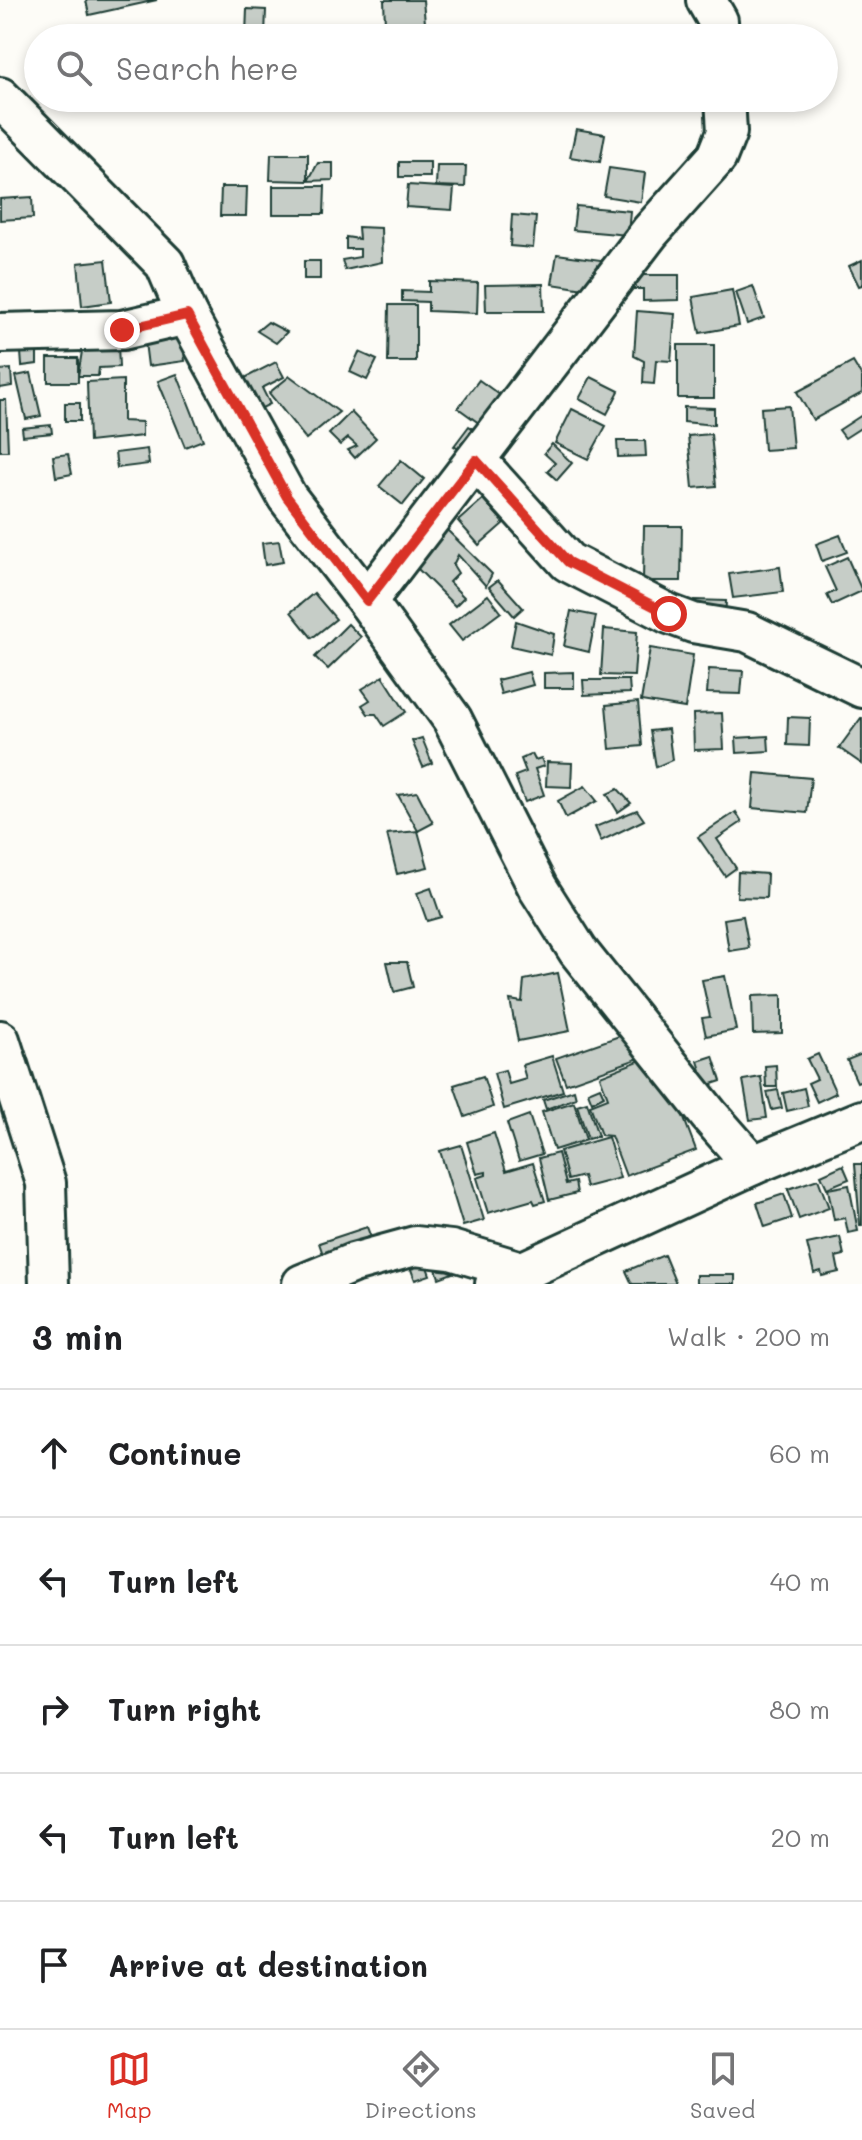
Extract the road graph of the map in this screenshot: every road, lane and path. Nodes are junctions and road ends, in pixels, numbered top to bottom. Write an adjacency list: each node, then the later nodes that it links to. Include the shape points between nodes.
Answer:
1 (706, 0): 2 (street)
2 (718, 24)
3 (0, 97): 5 (street, via 165,264)
4 (726, 112): 7 (street, via 727,132 717,157 650,232)
5 (187, 315): 6 (street, via 122,330); 8 (street, via 287,497)
6 (0, 333)
7 (476, 460): 8 (street); 9 (street, via 568,562 669,614 747,632)
8 (367, 601): 12 (street, via 452,719 538,888 578,951)
9 (862, 688)
10 (0, 1040): 14 (street, via 46,1183)
11 (862, 1120): 12 (street)
12 (753, 1165): 13 (street)
13 (508, 1277): 15 (street, via 451,1250 415,1246)
14 (49, 1284)
15 (302, 1284)

